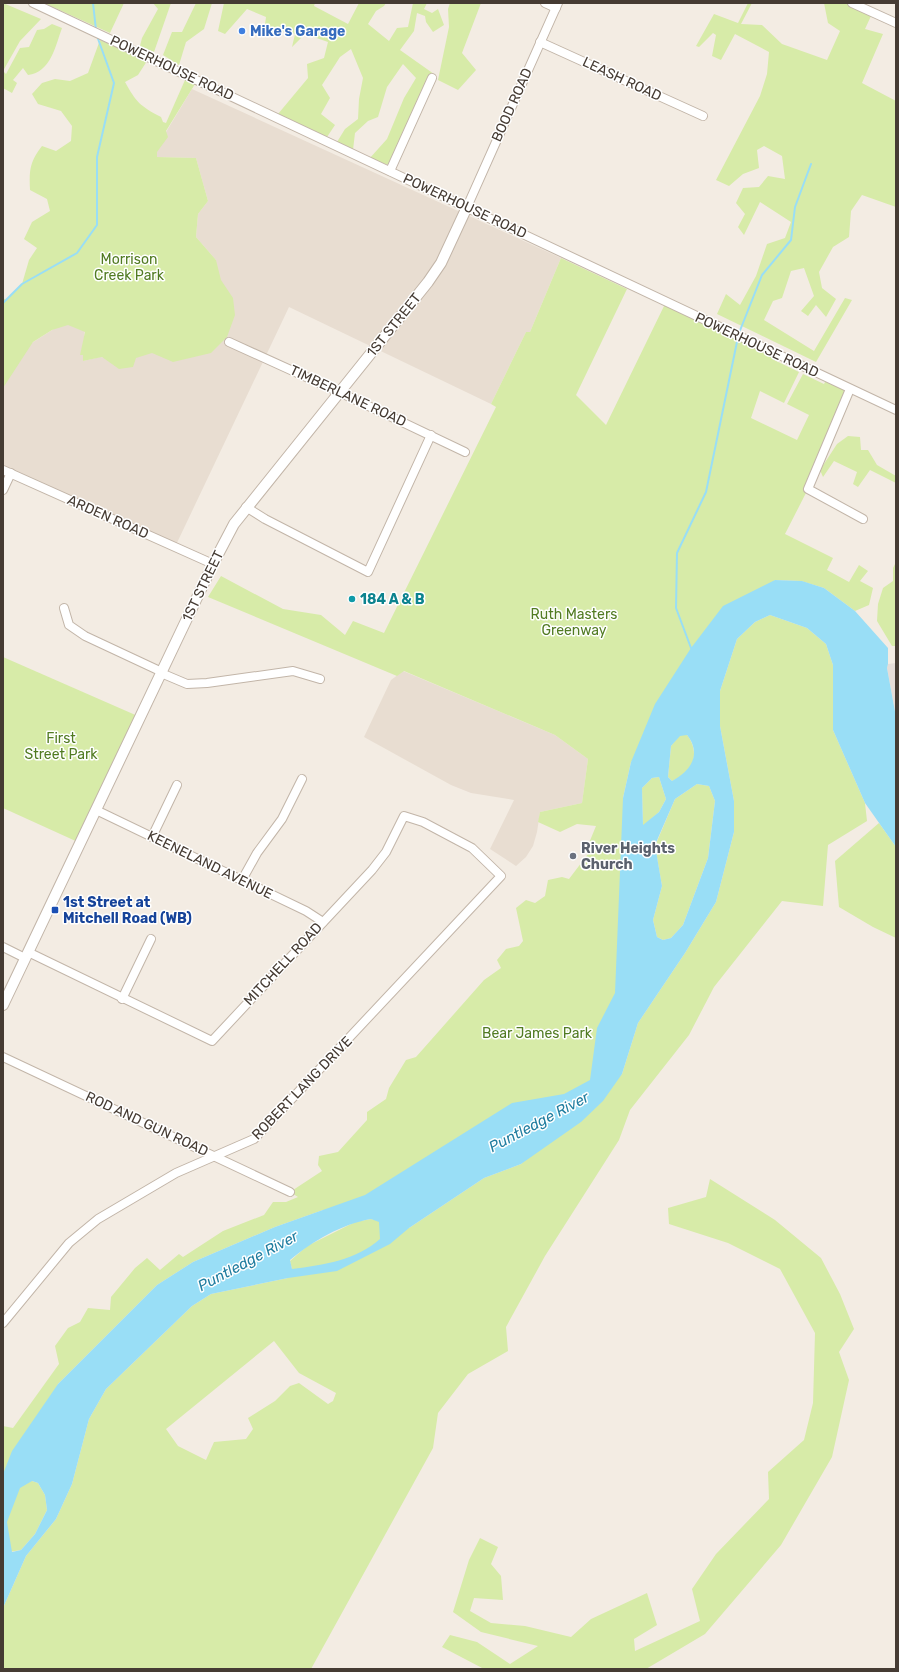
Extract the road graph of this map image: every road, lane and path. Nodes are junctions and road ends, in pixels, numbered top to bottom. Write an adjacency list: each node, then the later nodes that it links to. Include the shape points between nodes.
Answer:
1 (33, 3): 9 (street, POWERHOUSE ROAD)
2 (545, 3): 4 (street)
3 (852, 3): 5 (street)
4 (557, 6): 6 (street, BOOD ROAD)
5 (896, 23)
6 (540, 42): 8 (street, LEASH ROAD); 10 (street, BOOD ROAD)
7 (432, 78): 9 (street)
8 (703, 116)
9 (390, 172): 10 (street, POWERHOUSE ROAD)
10 (467, 206): 12 (street, POWERHOUSE ROAD); 13 (street, 1ST STREET, via 441,263 428,282)
11 (229, 342): 13 (street, TIMBERLANE ROAD)
12 (850, 389): 14 (street, POWERHOUSE ROAD); 20 (street, via 808,489)
13 (339, 392): 15 (street, TIMBERLANE ROAD); 19 (street, 1ST STREET)
14 (896, 410)
15 (431, 435): 16 (street, TIMBERLANE ROAD); 19 (street, via 368,572)
16 (465, 452)
17 (7, 472): 18 (street); 21 (street, ARDEN ROAD)
18 (3, 490)
19 (246, 507): 21 (street, 1ST STREET)
20 (863, 519)
21 (213, 564): 23 (street, 1ST STREET)
22 (64, 608): 23 (street, via 70,625 85,636)
23 (161, 672): 24 (street, via 187,684 293,671); 27 (street, 1ST STREET)
24 (320, 679)
25 (302, 779): 30 (street, via 282,819 257,853)
26 (177, 785): 28 (street)
27 (96, 810): 28 (street, KEENELAND AVENUE); 34 (street, 1ST STREET)
28 (152, 837): 30 (street, KEENELAND AVENUE)
29 (502, 876): 31 (street, MITCHELL ROAD, via 472,848 423,822 404,816 386,852); 38 (street, ROBERT LANG DRIVE, via 254,1140)
30 (242, 880): 31 (street, KEENELAND AVENUE)
31 (323, 922): 35 (street, MITCHELL ROAD, via 212,1041)
32 (151, 939): 35 (street)
33 (3, 947): 34 (street, MITCHELL ROAD)
34 (27, 955): 35 (street, MITCHELL ROAD); 36 (street, 1ST STREET)
35 (122, 999)
36 (3, 1005)
37 (3, 1057): 38 (street, ROD AND GUN ROAD)
38 (213, 1156): 39 (street, ROD AND GUN ROAD); 40 (street, ROBERT LANG DRIVE, via 176,1173 98,1219 69,1244)
39 (290, 1192)
40 (3, 1323)

